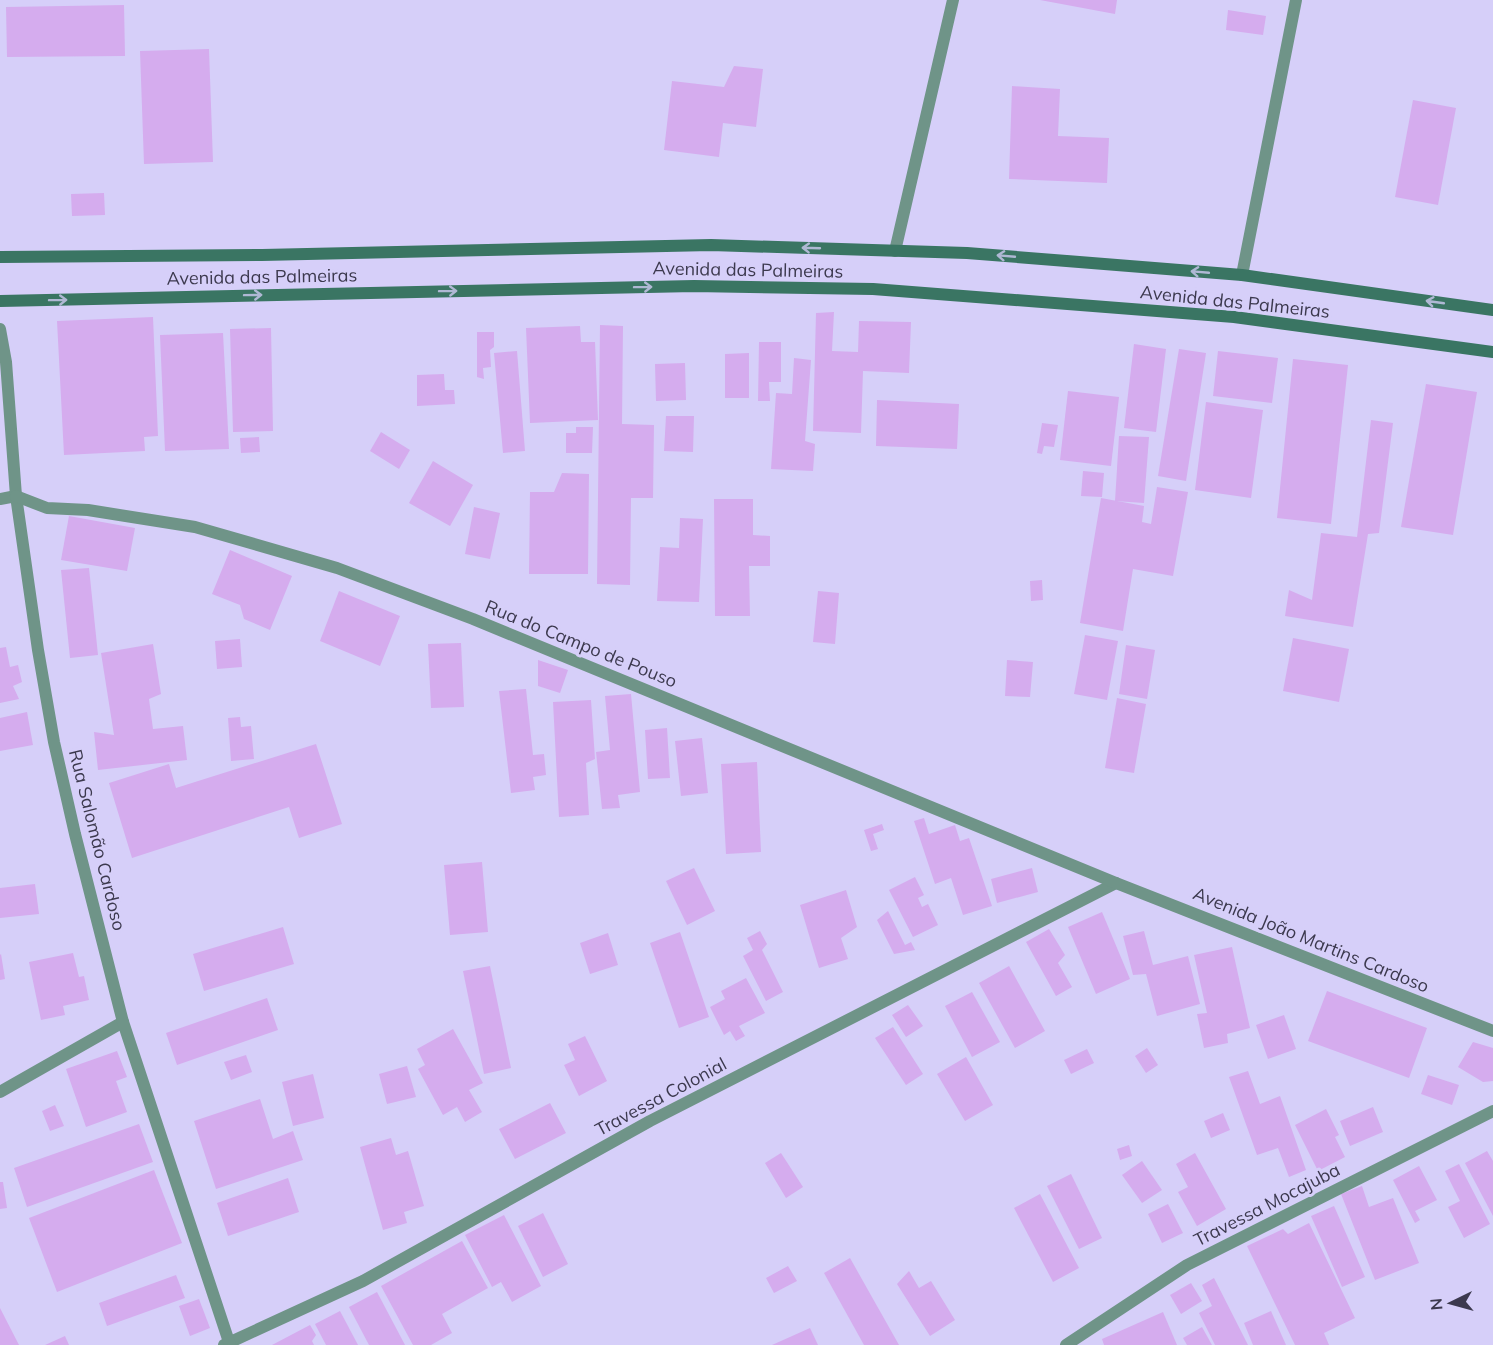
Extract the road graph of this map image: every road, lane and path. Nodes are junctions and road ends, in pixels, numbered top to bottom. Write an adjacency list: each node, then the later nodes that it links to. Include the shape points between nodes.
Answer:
1 (953, 0): 3 (street)
2 (1296, 0): 5 (street)
3 (895, 251): 4 (main road, Avenida das Palmeiras, one-way to 4, via 711,245); 5 (main road, Avenida das Palmeiras, one-way to 3)
4 (0, 257)
5 (1242, 275): 7 (main road, Avenida das Palmeiras, one-way to 5)
6 (0, 301): 9 (main road, Avenida das Palmeiras, one-way to 9, via 694,286 873,289 1234,317)
7 (1493, 310)
8 (0, 329): 10 (street, Rua Salomão Cardoso)
9 (1493, 352)
10 (16, 496): 11 (street); 12 (street, Rua do Campo de Pouso, via 47,508 143,517 195,527 337,568 473,619); 13 (street, Rua Salomão Cardoso, via 54,742)
11 (0, 499)
12 (1116, 883): 14 (street, Avenida João Martins Cardoso); 17 (street, Travessa Colonial, via 650,1121 363,1281)
13 (123, 1022): 15 (street); 17 (street, Rua Salomão Cardoso)
14 (1493, 1031)
15 (0, 1092)
16 (1493, 1111): 18 (street, Travessa Mocajuba, via 1187,1265)
17 (228, 1344)
18 (1066, 1345)

